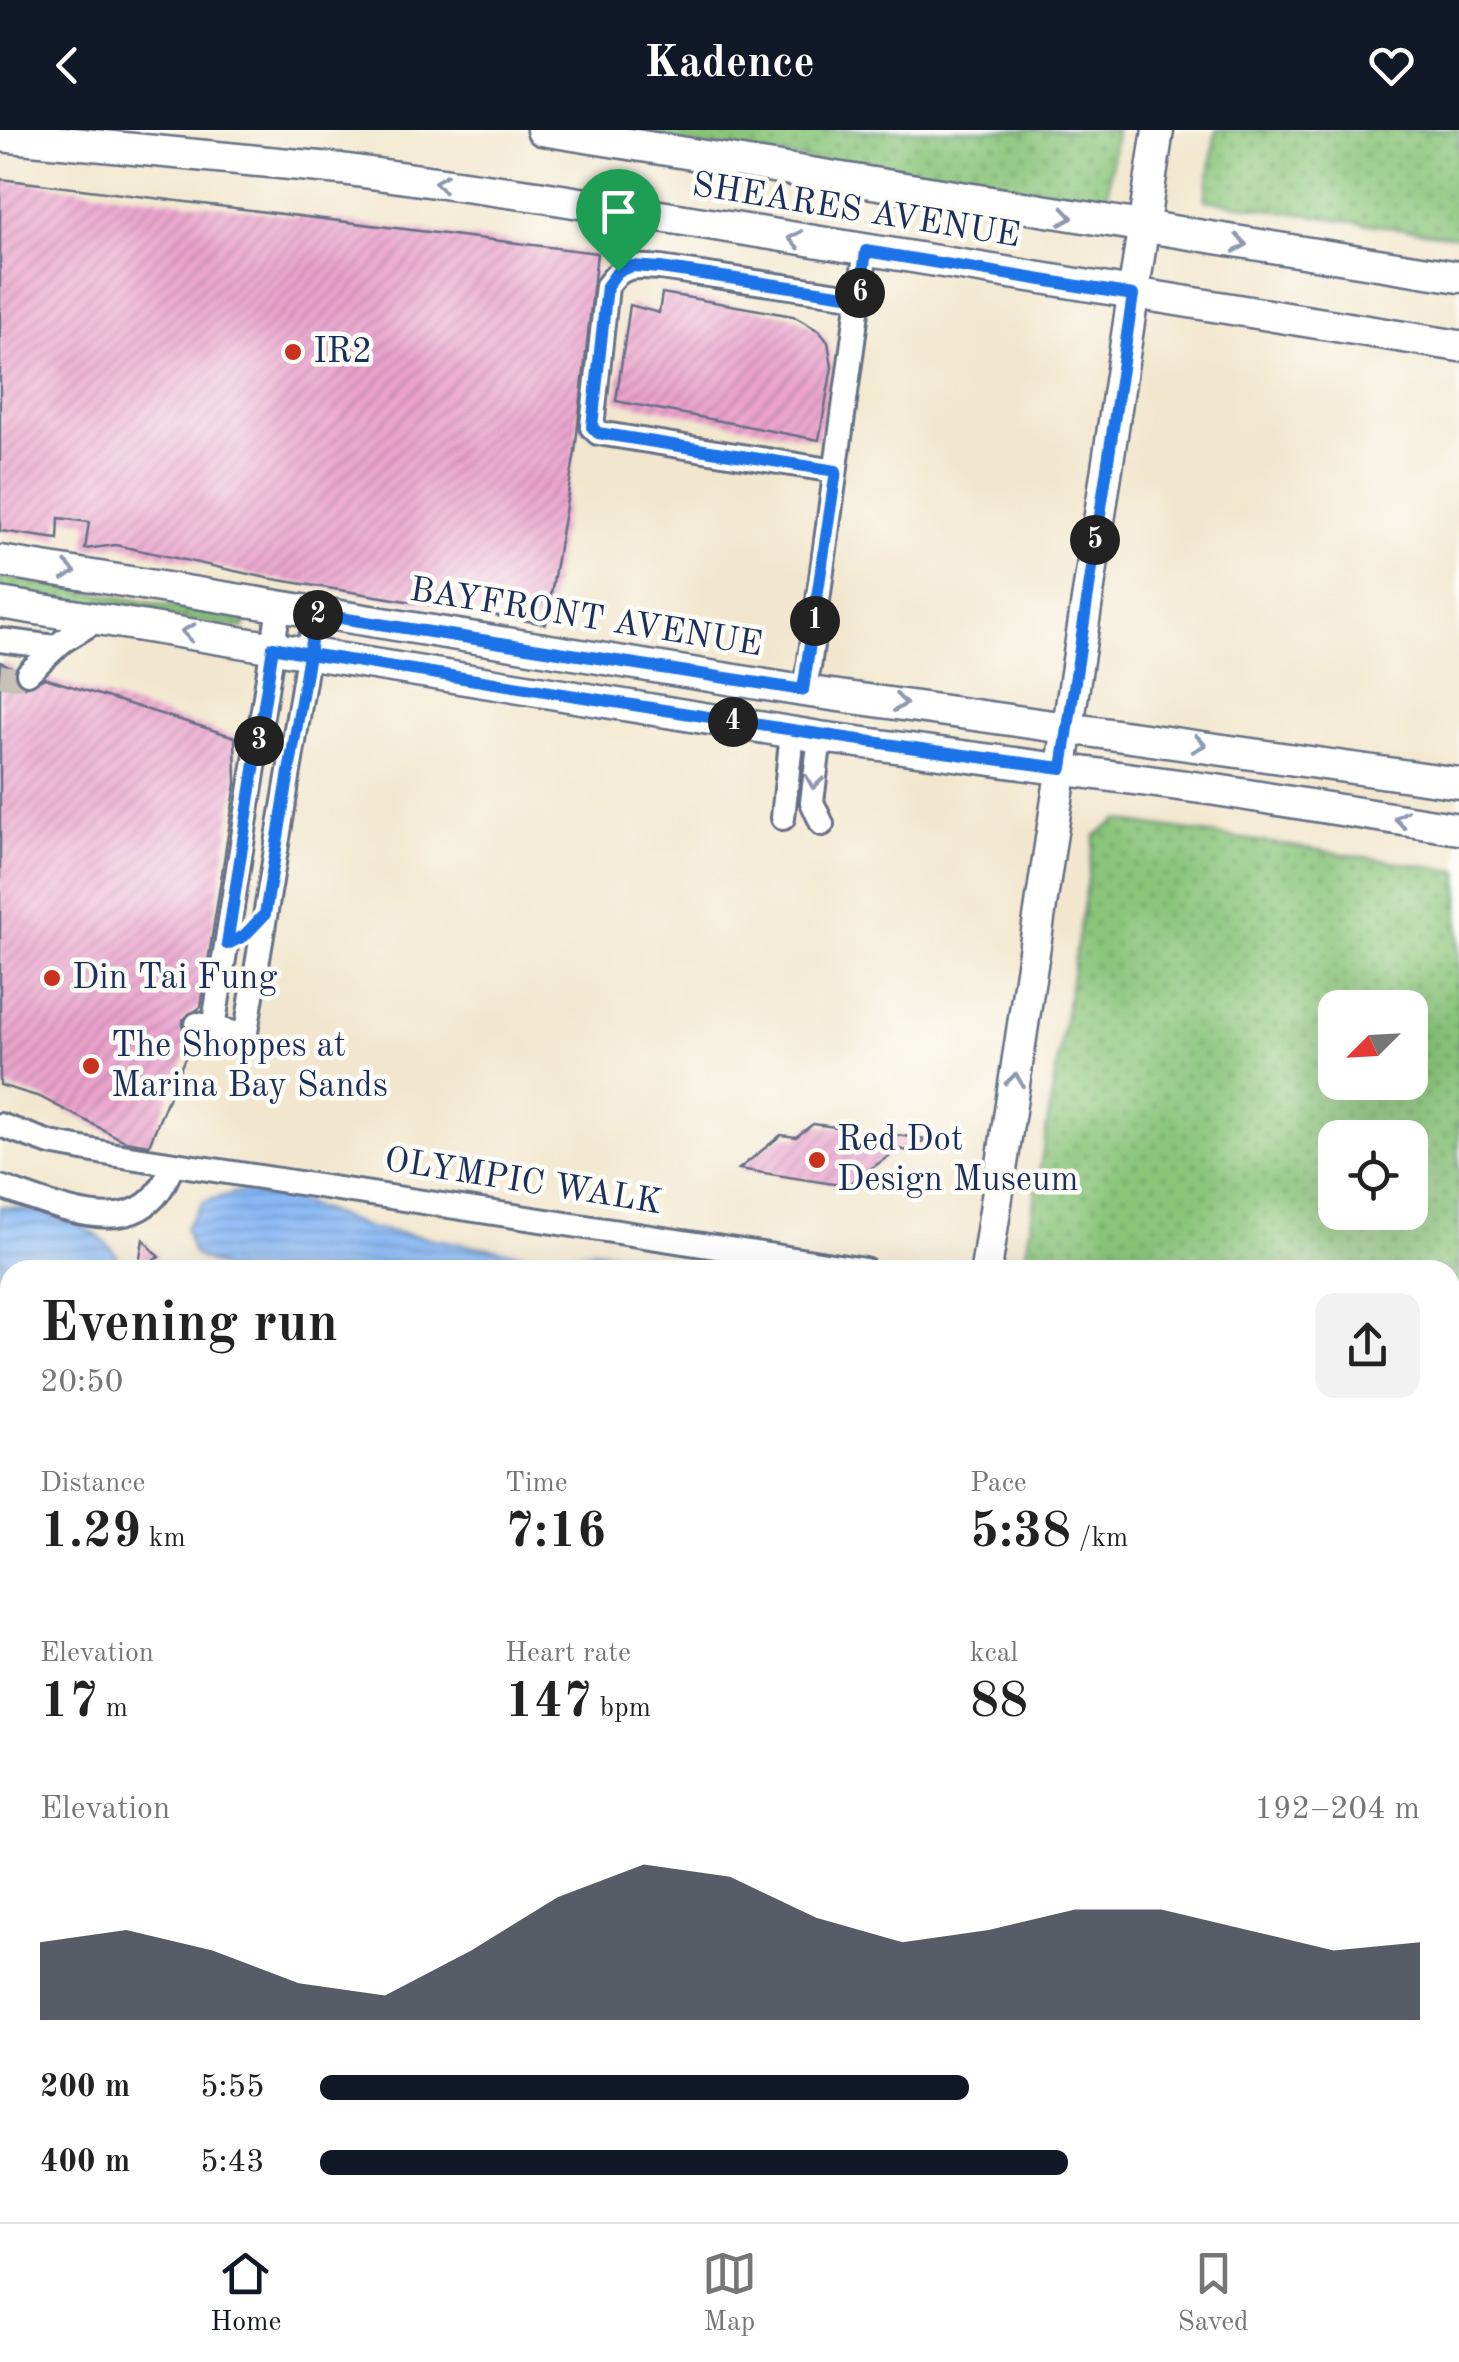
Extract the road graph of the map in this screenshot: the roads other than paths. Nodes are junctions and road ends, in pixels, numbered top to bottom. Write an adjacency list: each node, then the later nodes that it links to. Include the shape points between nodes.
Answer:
1 (542, 130): 4 (main road, SHEARES AVENUE, one-way to 4)
2 (1158, 130): 4 (main road)
3 (0, 136): 5 (main road, SHEARES AVENUE, one-way to 3, via 341,169)
4 (1143, 230): 6 (main road, SHEARES AVENUE, one-way to 6); 7 (main road)
5 (866, 251): 7 (main road, SHEARES AVENUE); 8 (street)
6 (1459, 277)
7 (1133, 295): 9 (main road, SHEARES AVENUE); 22 (main road)
8 (860, 297): 10 (street); 10 (street, via 632,266 607,286 592,427 598,433)
9 (1459, 346)
10 (836, 471): 21 (street)
11 (0, 561): 13 (main road, BAYFRONT AVENUE, one-way to 13)
12 (0, 603): 15 (main road)
13 (280, 607): 14 (main road, BAYFRONT AVENUE); 18 (street)
14 (315, 614): 19 (street); 21 (main road, BAYFRONT AVENUE)
15 (102, 617): 17 (street); 18 (main road, one-way to 15)
16 (0, 640): 17 (street)
17 (55, 647): 20 (street)
18 (273, 647): 19 (main road); 30 (street)
19 (309, 654): 23 (main road); 29 (street)
20 (28, 673)
21 (806, 679): 22 (main road, BAYFRONT AVENUE, one-way to 22)
22 (1069, 724): 24 (main road); 25 (main road, BAYFRONT AVENUE, one-way to 25)
23 (806, 734): 24 (main road); 26 (street); 27 (street, one-way to 27, via 812,802)
24 (1062, 768): 28 (main road, one-way to 24); 35 (main road, one-way to 24)
25 (1459, 783)
26 (783, 818)
27 (822, 824)
28 (1459, 829)
29 (265, 914): 30 (street, via 244,936); 30 (street, via 246,1032 214,1032)
30 (221, 945)
31 (0, 1125): 32 (street, OLYMPIC WALK, via 50,1143)
32 (172, 1164): 33 (street, via 153,1199 116,1216 92,1218); 34 (street, OLYMPIC WALK)
33 (0, 1186)
34 (801, 1260)
35 (988, 1260)

